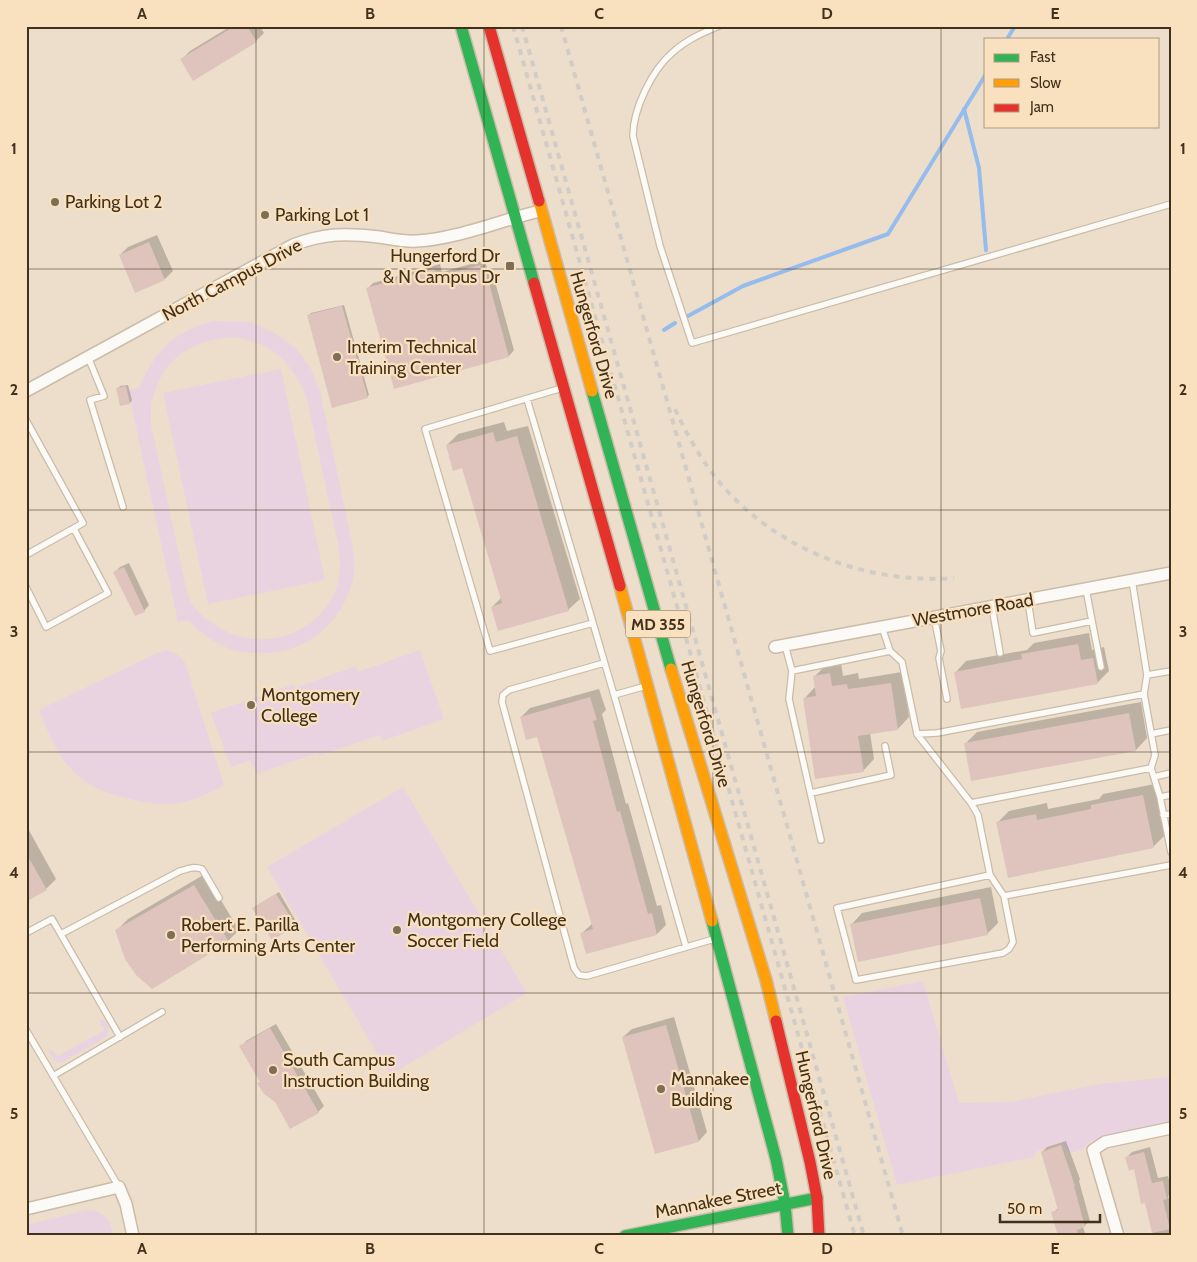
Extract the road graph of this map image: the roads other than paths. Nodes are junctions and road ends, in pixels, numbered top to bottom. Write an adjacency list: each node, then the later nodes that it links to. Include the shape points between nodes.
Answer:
1 (461, 26): 6 (main road, Hungerford Drive / MD 355)
2 (489, 26): 5 (main road, Hungerford Drive / MD 355)
3 (719, 26): 4 (lane, via 698,35 670,54 642,97 633,127 660,246 692,343)
4 (1171, 204)
5 (540, 211): 6 (street, North Campus Drive); 34 (main road, Hungerford Drive / MD 355)
6 (515, 216): 7 (street, North Campus Drive, via 444,237 417,241 332,234 312,238 293,245); 8 (main road, Hungerford Drive / MD 355)
7 (88, 357): 9 (street, North Campus Drive); 13 (lane, via 104,396 90,400)
8 (564, 388): 10 (lane); 34 (main road, Hungerford Drive / MD 355)
9 (26, 391)
10 (527, 399): 24 (lane); 24 (lane, via 425,429 430,448 490,651)
11 (26, 420): 12 (lane)
12 (28, 428): 14 (lane, via 83,523)
13 (123, 506)
14 (74, 529): 15 (lane); 18 (lane, via 108,594 46,627)
15 (26, 555)
16 (1171, 573): 17 (street, Westmore Road)
17 (1132, 580): 19 (street, Westmore Road); 33 (lane)
18 (26, 587)
19 (1086, 589): 20 (street, Westmore Road); 23 (lane)
20 (1028, 601): 21 (street, Westmore Road); 23 (lane, via 1033,633)
21 (992, 606): 22 (street, Westmore Road); 28 (lane)
22 (934, 617): 25 (street, Westmore Road); 37 (lane)
23 (1092, 621): 30 (lane)
24 (593, 623): 29 (lane)
25 (882, 627): 26 (street, Westmore Road); 27 (lane)
26 (780, 646): 31 (lane)
27 (890, 651): 31 (lane); 39 (lane, via 902,662)
28 (1000, 653)
29 (604, 663): 36 (lane); 60 (lane, via 509,690 502,702 574,968 580,975 587,976)
30 (1101, 667)
31 (792, 670): 45 (lane, via 789,699)
32 (1171, 671): 33 (lane)
33 (1147, 675): 35 (lane)
34 (661, 682): 36 (lane); 59 (main road, Hungerford Drive / MD 355); 67 (main road, Hungerford Drive / MD 355, via 766,980)
35 (1144, 694): 39 (lane, via 937,733); 40 (lane)
36 (614, 695): 60 (lane)
37 (947, 699)
38 (1171, 730): 40 (lane)
39 (916, 734): 48 (lane)
40 (1151, 734): 42 (lane, via 1155,755)
41 (885, 746): 45 (lane, via 891,775)
42 (1152, 768): 44 (lane); 48 (lane)
43 (1171, 773): 44 (lane)
44 (1154, 777): 47 (lane)
45 (811, 793): 51 (lane)
46 (1171, 795): 47 (lane)
47 (1160, 797): 50 (lane)
48 (971, 803): 54 (lane, via 978,815)
49 (1171, 814): 50 (lane)
50 (1163, 815): 52 (lane)
51 (821, 840)
52 (1171, 852)
53 (1171, 865): 55 (lane)
54 (990, 875): 55 (lane); 55 (lane, via 837,908 856,980 1003,953 1013,942)
55 (1004, 896)
56 (219, 898): 58 (lane, via 202,869 191,868)
57 (26, 934): 58 (lane, via 52,919)
58 (61, 934): 63 (lane)
59 (717, 938): 60 (lane); 68 (main road, Hungerford Drive / MD 355)
60 (686, 947)
61 (162, 1012): 63 (lane)
62 (26, 1030): 64 (lane)
63 (120, 1037): 64 (lane)
64 (53, 1076): 66 (lane)
65 (1171, 1128): 74 (street, via 1105,1142 1093,1150)
66 (119, 1187): 69 (street); 70 (street)
67 (817, 1198): 68 (main road, Mannakee Street); 73 (main road, Hungerford Drive / MD 355)
68 (786, 1204): 71 (main road, Mannakee Street); 72 (main road, Hungerford Drive / MD 355)
69 (26, 1209)
70 (133, 1236)
71 (625, 1236)
72 (788, 1236)
73 (819, 1236)
74 (1118, 1236)

